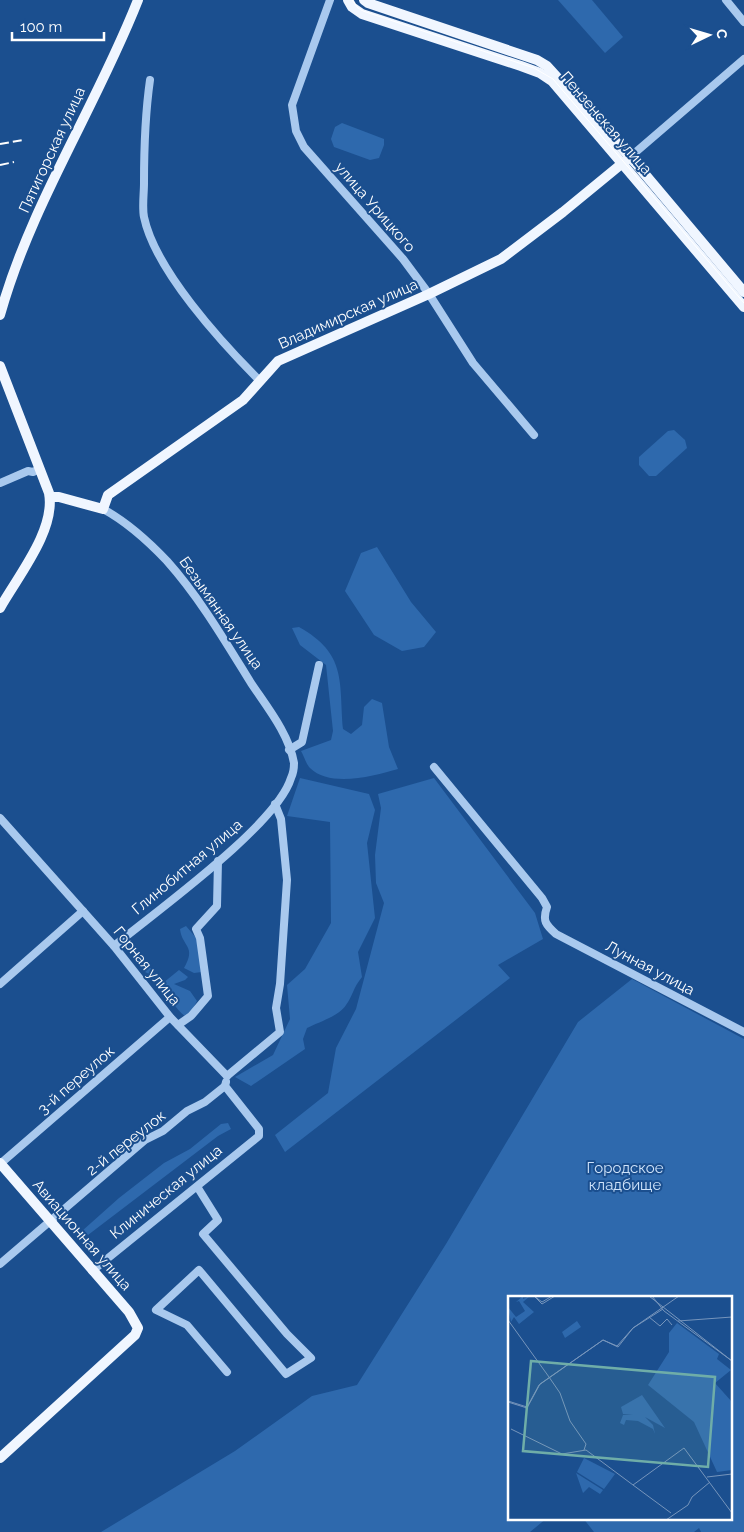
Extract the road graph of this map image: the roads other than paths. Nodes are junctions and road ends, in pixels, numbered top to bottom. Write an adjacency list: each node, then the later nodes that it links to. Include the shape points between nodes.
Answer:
1 (138, 0): 14 (main road, Пятигорская улица, via 119,46 60,163 21,254)
2 (330, 0): 12 (street, улица Урицкого, via 292,105 296,131 304,147 403,259)
3 (348, 0): 10 (main road, Пензенская улица, via 362,14 540,73 552,81)
4 (364, 0): 9 (main road, Пензенская улица, via 543,62)
5 (726, 0): 6 (street)
6 (744, 22)
7 (744, 59): 9 (street)
8 (150, 80): 16 (street, via 144,122 144,217 157,250 172,275 214,334)
9 (630, 157): 10 (main road, Владимирская улица); 11 (main road, Пензенская улица)
10 (621, 164): 12 (main road, Владимирская улица, via 501,259); 13 (main road, Пензенская улица)
11 (744, 292)
12 (429, 294): 16 (main road, Владимирская улица, via 278,361); 17 (street, улица Урицкого, via 472,363)
13 (744, 307)
14 (0, 315)
15 (0, 366): 18 (main road)
16 (260, 381): 21 (main road, Владимирская улица, via 243,400 108,495)
17 (534, 435)
18 (40, 469): 19 (street); 20 (main road)
19 (0, 484)
20 (50, 497): 21 (main road, Безымянная улица); 22 (main road, via 48,520)
21 (102, 509): 24 (street, Безымянная улица, via 124,521 167,561 199,602 277,722)
22 (0, 608)
23 (319, 665): 24 (street, via 302,742)
24 (290, 750): 26 (street, Безымянная улица, via 294,764 292,777)
25 (434, 766): 34 (street, Лунная улица, via 542,898 547,907 546,924 556,934)
26 (275, 804): 28 (street, Глинобитная улица); 35 (street, via 281,819 288,880 276,1008 280,1032)
27 (0, 818): 29 (street, Горная улица)
28 (218, 861): 30 (street, Глинобитная улица); 33 (street, via 216,906 196,929 208,996 191,1016)
29 (83, 911): 30 (street, Горная улица); 31 (street)
30 (114, 946): 32 (street, Горная улица)
31 (0, 984)
32 (170, 1017): 33 (street, Горная улица); 37 (street, 3-й переулок)
33 (178, 1025): 35 (street, Горная улица)
34 (744, 1032)
35 (227, 1076): 36 (street)
36 (225, 1086): 38 (street, Клиническая улица, via 259,1129 259,1136); 39 (street, 2-й переулок, via 163,1131 145,1140)
37 (0, 1164): 39 (main road, Авиационная улица)
38 (198, 1188): 41 (street, Клиническая улица); 42 (street, via 218,1220 203,1234 311,1358 286,1374 199,1270 156,1310 187,1325)
39 (51, 1223): 40 (street, 2-й переулок); 41 (main road, Авиационная улица)
40 (0, 1264)
41 (92, 1271): 43 (main road, Авиационная улица, via 129,1312 138,1328 135,1335)
42 (227, 1372)
43 (0, 1458)

